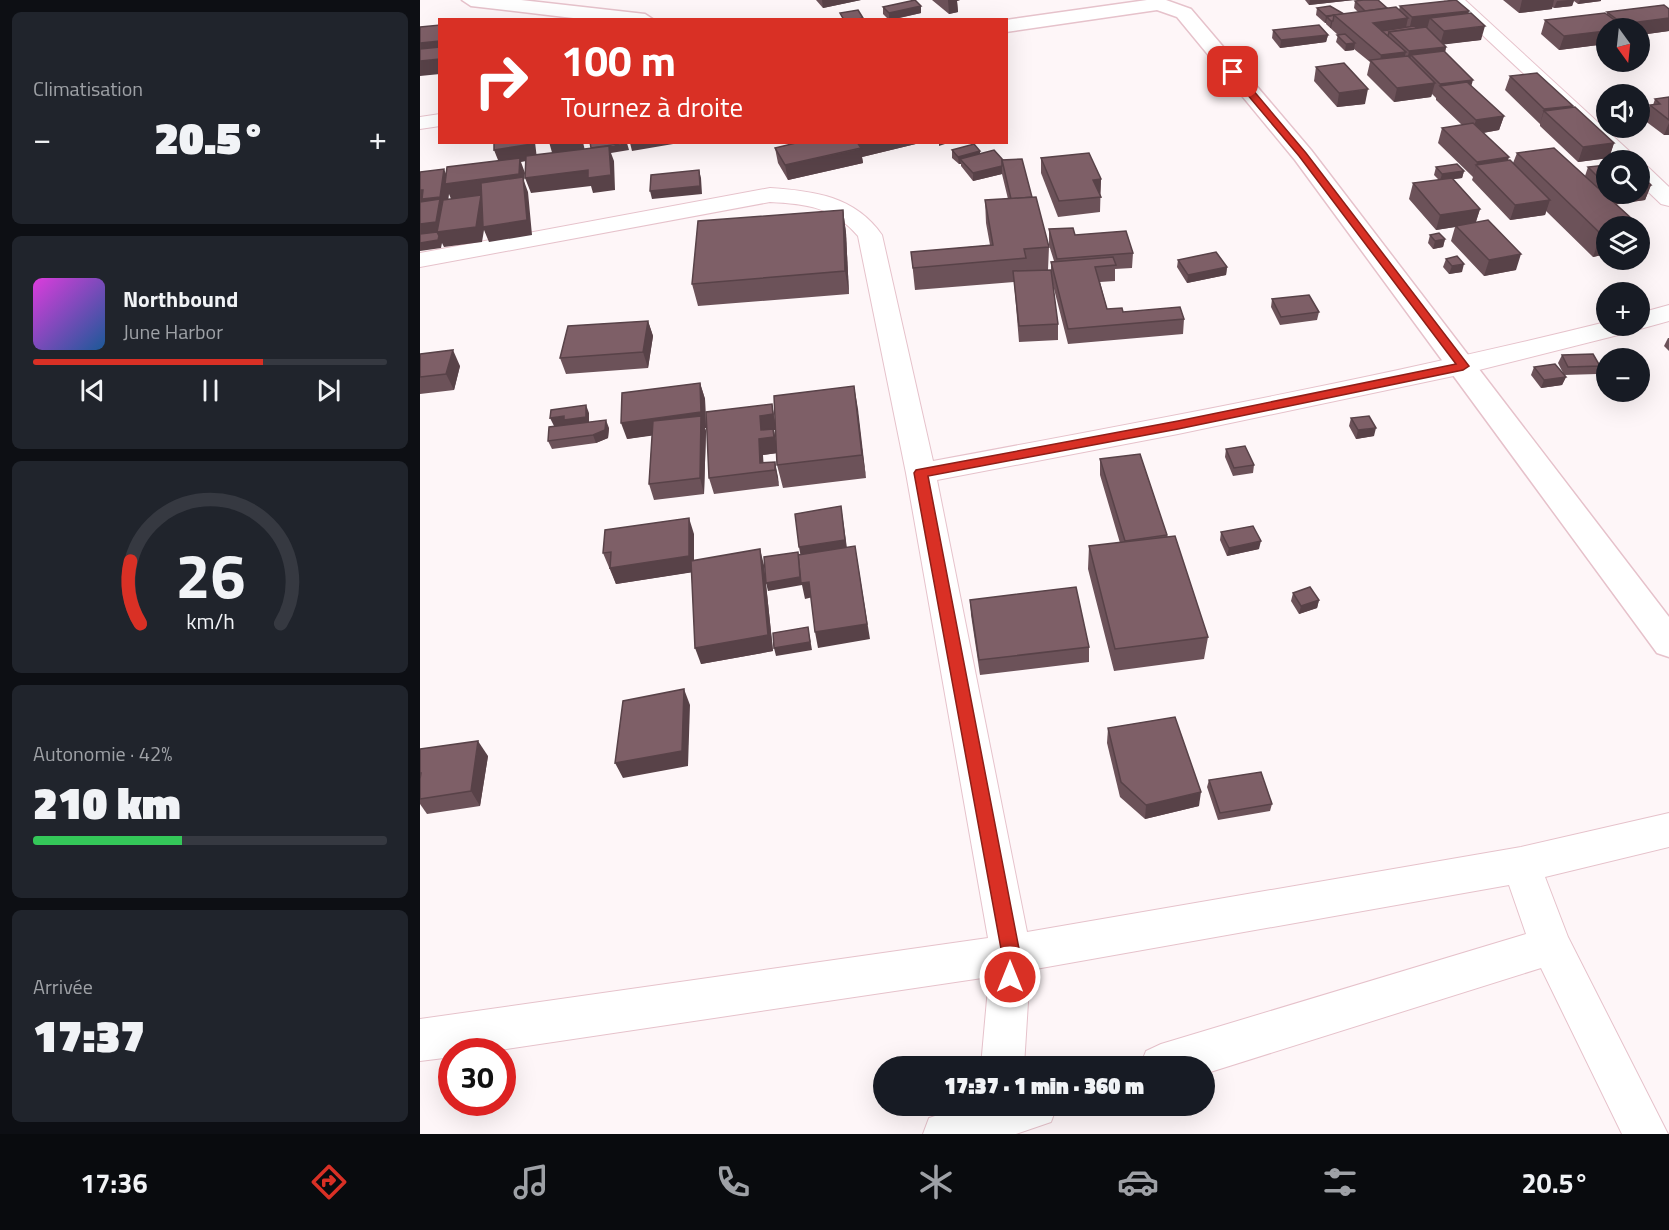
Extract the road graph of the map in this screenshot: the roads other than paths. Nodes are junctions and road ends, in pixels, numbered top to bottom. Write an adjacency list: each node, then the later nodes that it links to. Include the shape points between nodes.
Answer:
1 (471, 0): 4 (street)
2 (1454, 0): 8 (street)
3 (1179, 7): 5 (street, via 1159,4); 15 (street, via 1303,154)
4 (628, 18)
5 (1008, 26)
6 (438, 120): 7 (street)
7 (420, 123)
8 (1617, 150)
9 (1650, 181): 10 (street)
10 (1669, 199)
11 (420, 260): 16 (street, via 770,195 808,197 839,205 870,236)
12 (1669, 313): 13 (street)
13 (1650, 318)
14 (1596, 332): 15 (street)
15 (1463, 366): 16 (street); 17 (street)
16 (921, 473): 21 (street)
17 (1669, 643)
18 (1669, 830): 19 (street)
19 (1521, 865): 20 (street); 21 (street)
20 (1551, 946): 24 (street); 27 (street)
21 (1011, 954): 22 (street); 23 (street)
22 (420, 1040)
23 (1004, 1056)
24 (1194, 1056)
25 (1007, 1116): 26 (street)
26 (945, 1134)
27 (1646, 1134)

